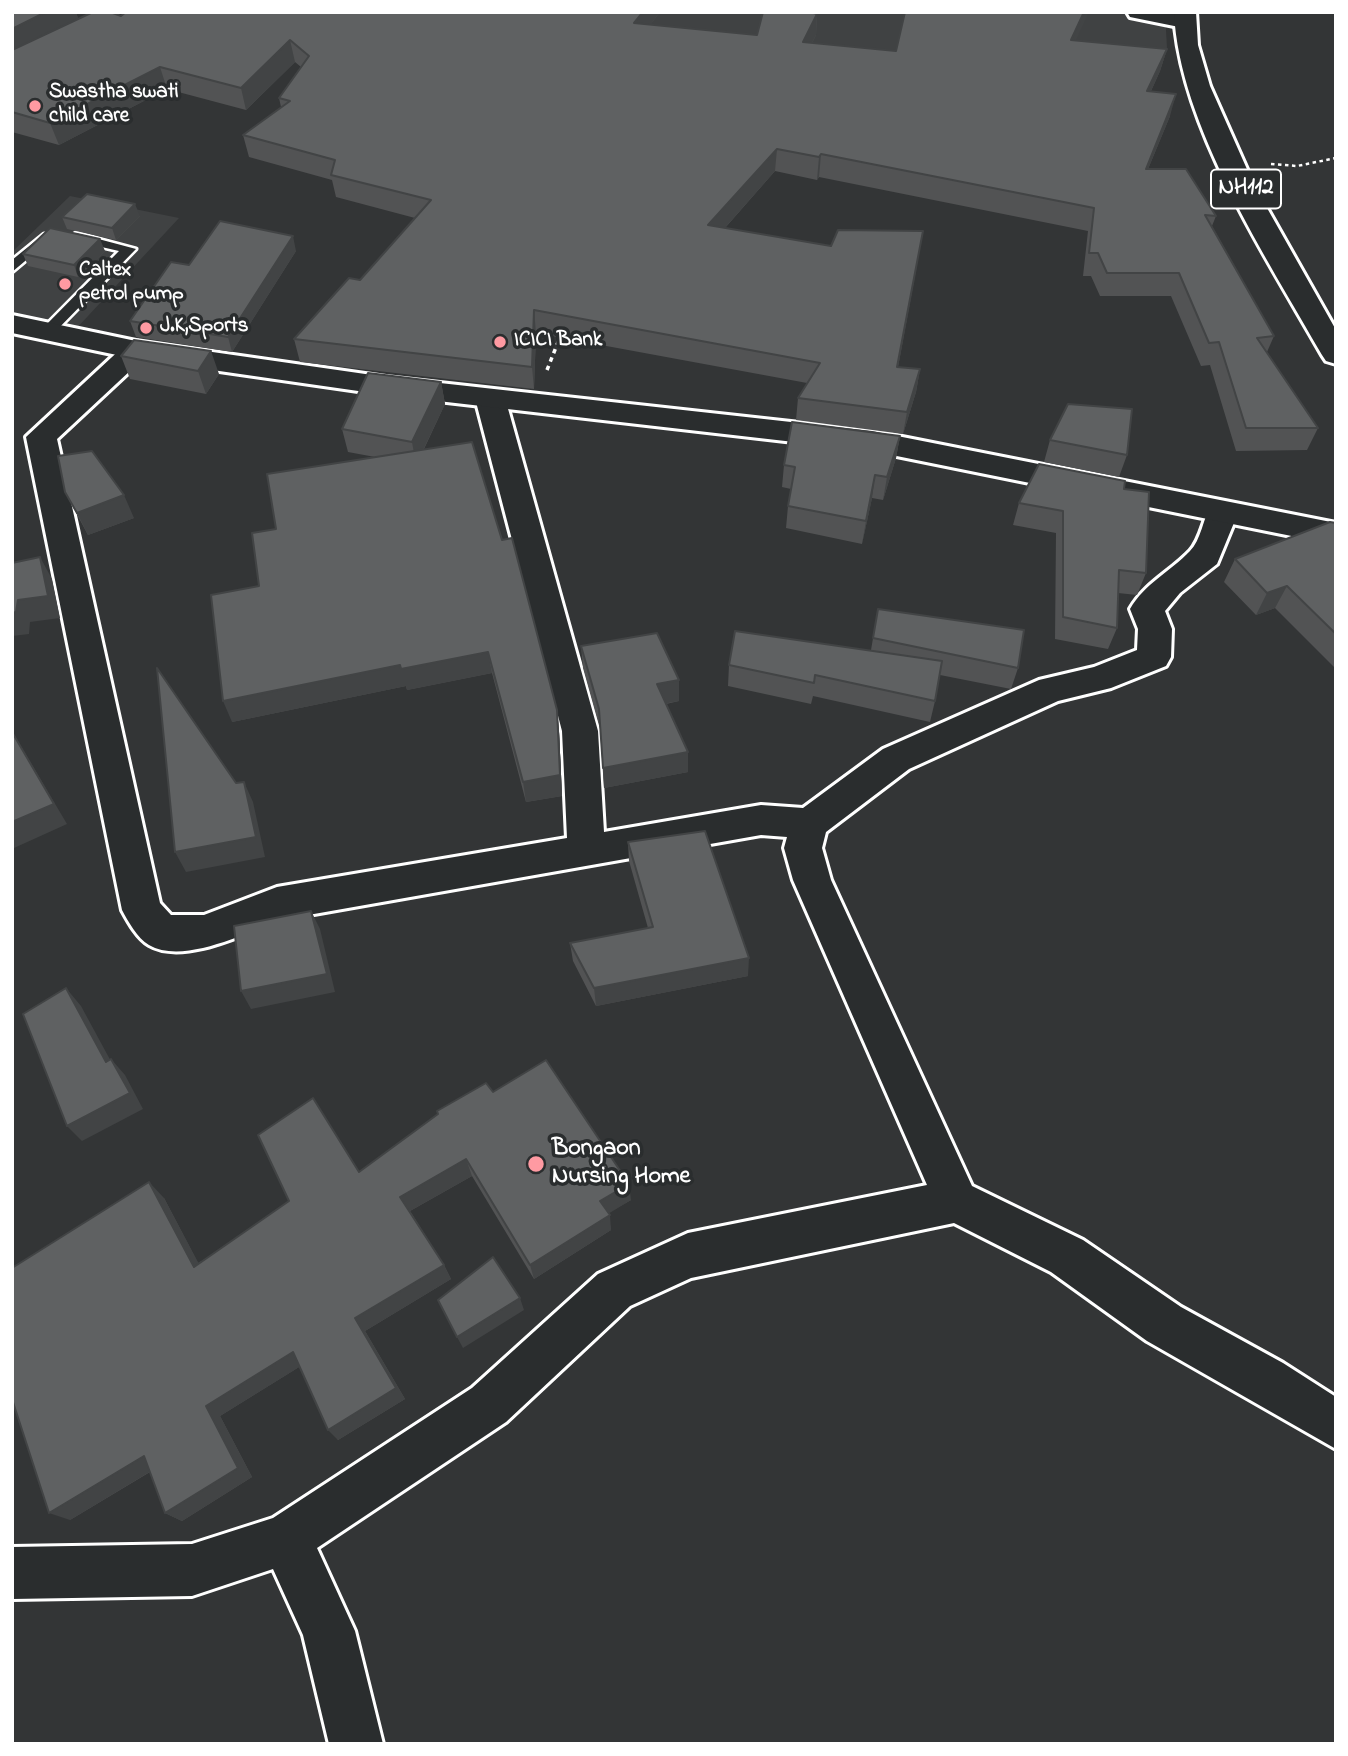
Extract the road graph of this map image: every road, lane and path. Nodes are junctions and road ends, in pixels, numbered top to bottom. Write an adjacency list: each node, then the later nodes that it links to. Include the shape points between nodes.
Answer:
1 (122, 12): 4 (main road)
2 (1138, 12): 3 (main road)
3 (1185, 16): 6 (main road, NH112, via 1187,52)
4 (12, 67)
5 (1336, 158): 6 (path, via 1297,166)
6 (1232, 162): 12 (main road, NH112)
7 (12, 268): 10 (lane, via 50,232 129,248)
8 (12, 324): 10 (main road)
9 (564, 327): 14 (path)
10 (48, 331): 11 (main road)
11 (135, 350): 13 (main road); 18 (main road, via 41,437 142,909 161,932 205,932 277,904)
12 (1336, 355)
13 (490, 398): 14 (main road); 18 (main road, via 580,731)
14 (533, 403): 15 (main road, via 873,441)
15 (1222, 513): 16 (main road); 17 (main road, via 1206,556 1168,585 1147,609 1155,629 1154,657 1099,679 1051,689 896,759)
16 (1336, 534)
17 (809, 824): 18 (main road, via 761,820); 19 (main road, via 803,848 813,880)
18 (586, 850)
19 (956, 1201): 20 (main road, via 1067,1256 1164,1324); 21 (main road, via 688,1256 614,1290 489,1405)
20 (1336, 1425)
21 (286, 1539): 22 (main road, via 192,1570); 23 (main road, via 329,1631)
22 (12, 1573)
23 (356, 1744)

